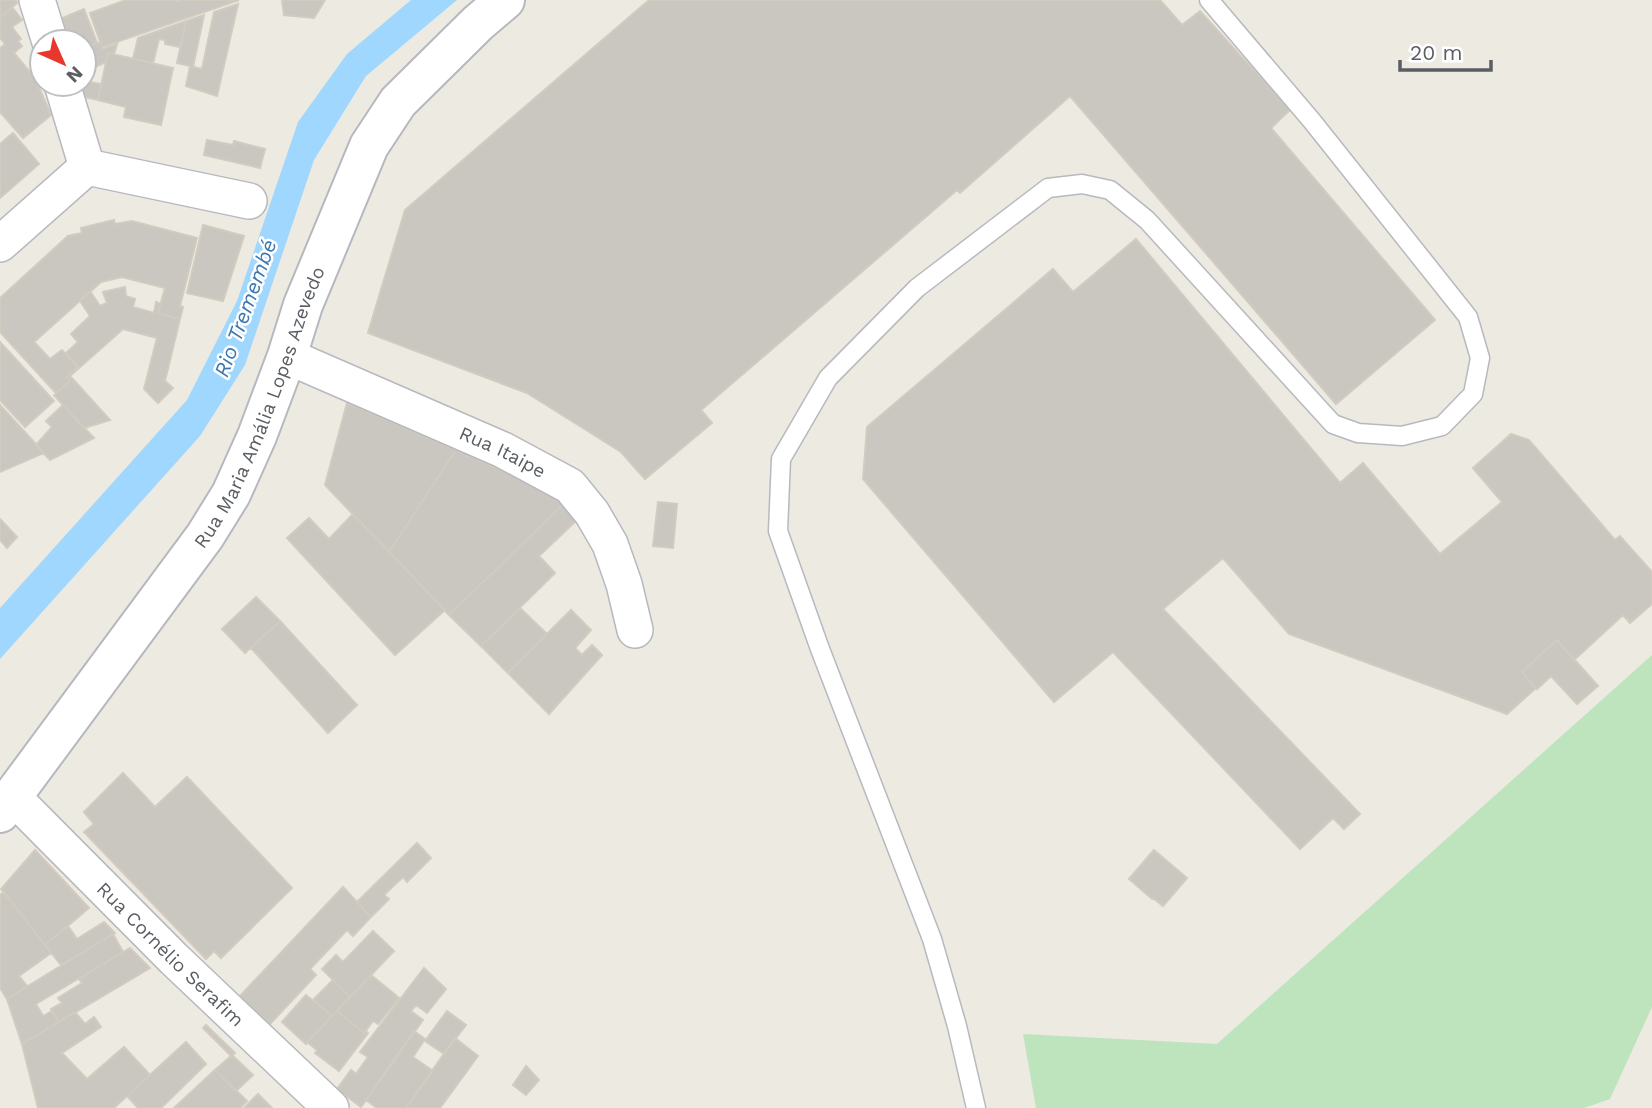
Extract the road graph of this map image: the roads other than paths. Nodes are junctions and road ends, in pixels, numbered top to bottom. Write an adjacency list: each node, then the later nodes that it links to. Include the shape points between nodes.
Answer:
1 (37, 0): 4 (street)
2 (505, 0): 9 (main road, Rua Maria Amália Lopes Azevedo, via 398,102 369,146 303,305)
3 (1209, 0): 13 (lane, via 1468,317 1480,358 1473,394 1442,426 1402,436 1358,433 1333,424 1147,220 1110,190 1083,184 1048,188 917,288 828,378 781,459 778,531 932,939)
4 (46, 28)
5 (66, 98): 6 (street)
6 (87, 167): 7 (street); 8 (street)
7 (249, 201)
8 (0, 244)
9 (287, 356): 10 (street, Rua Itaipe, via 503,450 570,486 610,544); 11 (main road, Rua Maria Amália Lopes Azevedo, via 242,470 205,536)
10 (635, 630)
11 (6, 804): 12 (street, Rua Cornélio Serafim)
12 (331, 1108)
13 (976, 1108)

